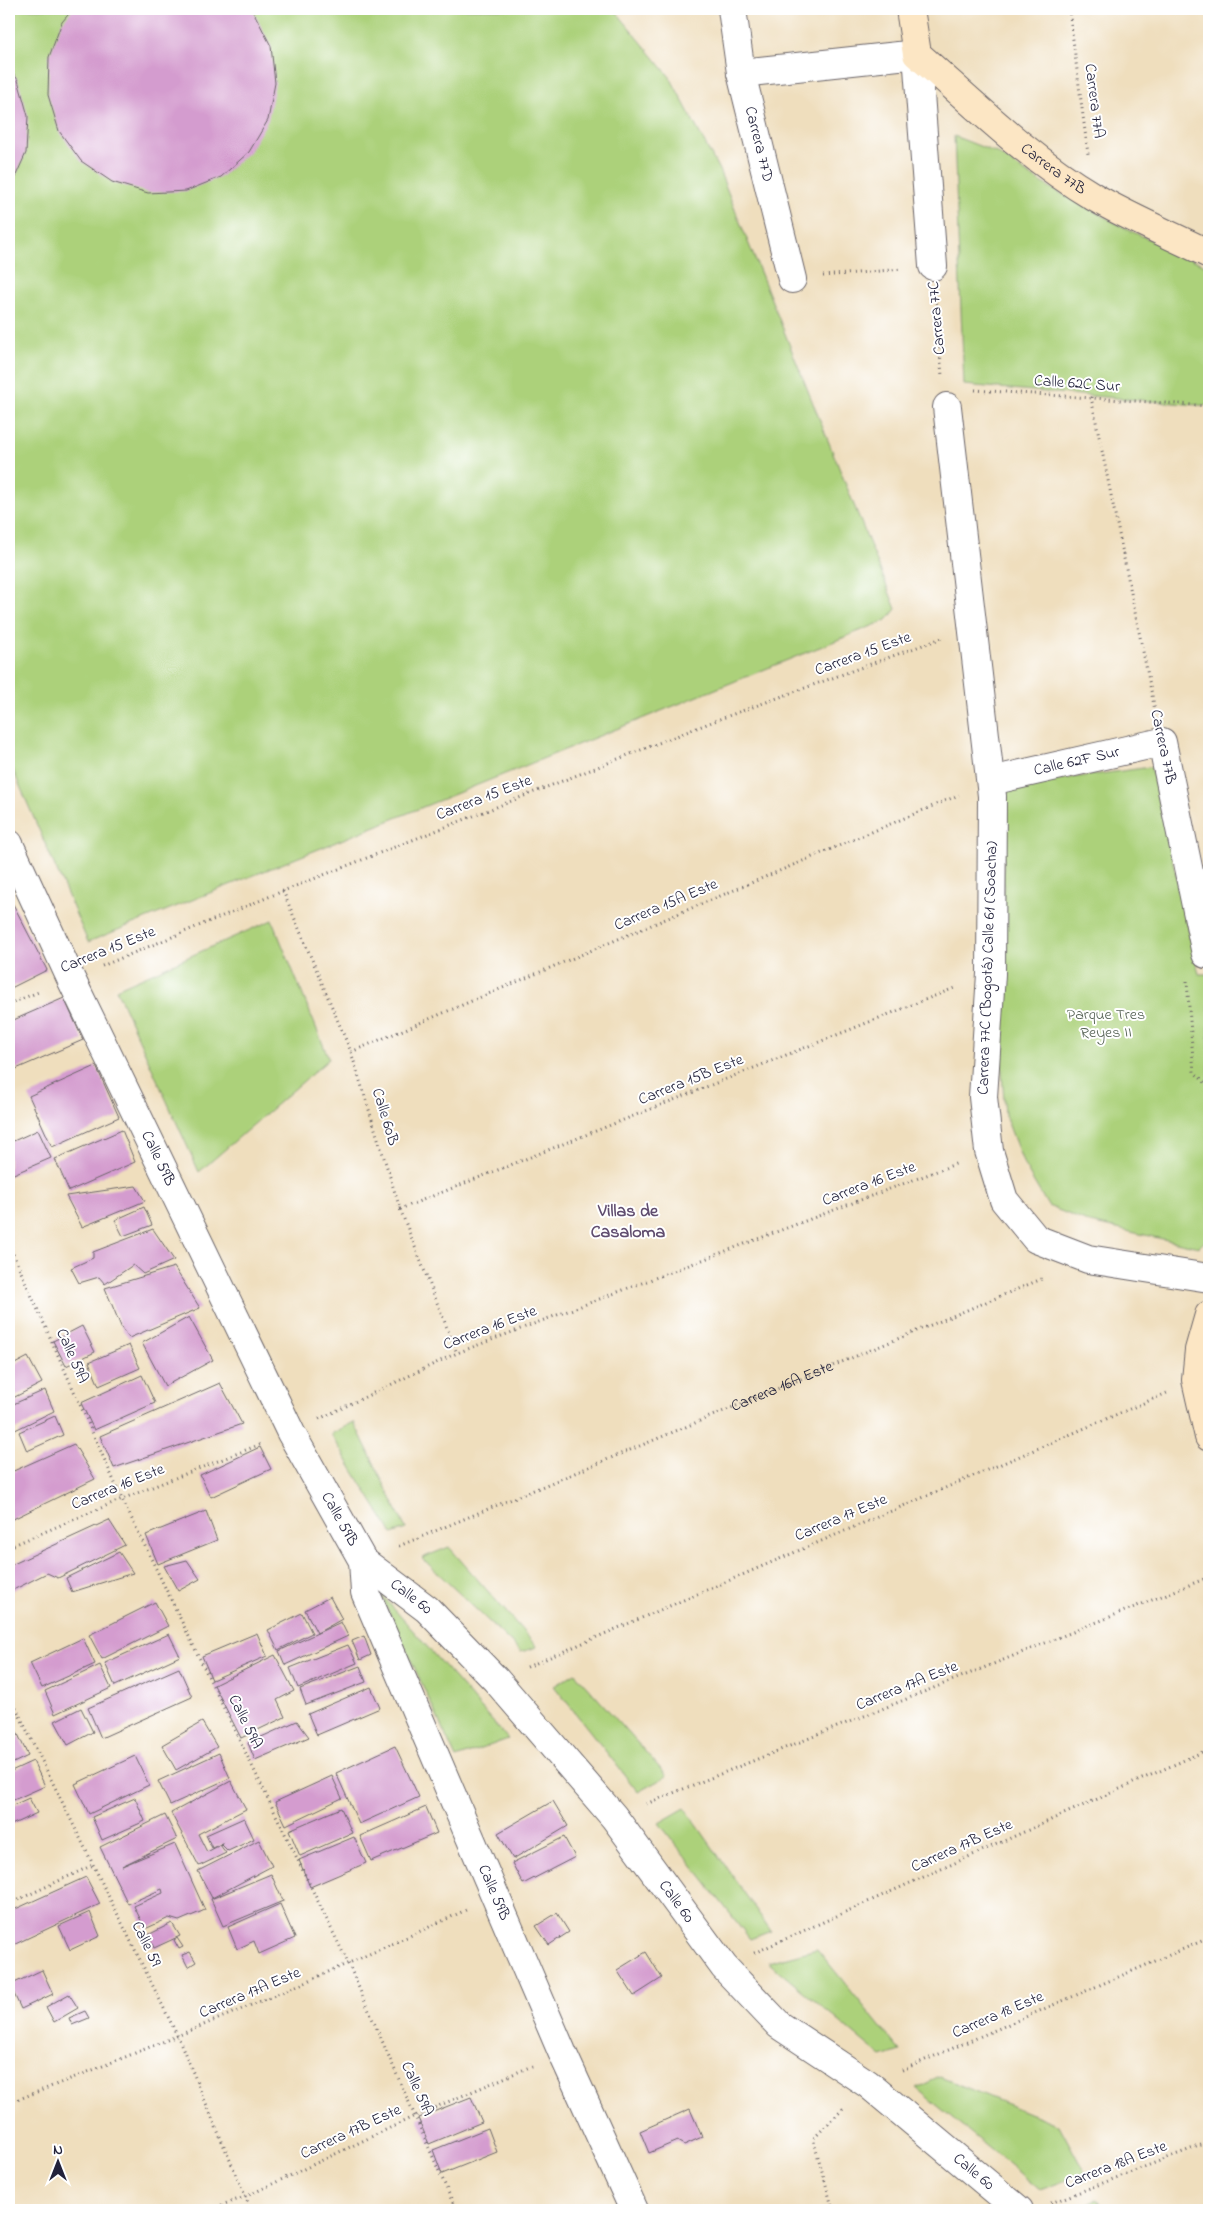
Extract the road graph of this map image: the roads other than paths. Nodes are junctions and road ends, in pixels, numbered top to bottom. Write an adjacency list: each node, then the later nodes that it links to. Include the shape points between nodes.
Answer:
1 (732, 9): 4 (street, Carrera 77D)
2 (910, 9): 3 (street, Carrera 77C)
3 (917, 54): 4 (street); 5 (street, Carrera 77B, via 1046,165 1093,196); 6 (street, Carrera 77C)
4 (741, 73): 7 (street, Carrera 77D)
5 (1209, 254)
6 (933, 266)
7 (792, 278)
8 (945, 399): 10 (street, Carrera 77C (Bogotá) Calle 61 (Soacha))
9 (1162, 742): 10 (street, Calle 62F Sur); 12 (street, Carrera 77B)
10 (991, 781): 13 (street, Carrera 77C (Bogotá) Calle 61 (Soacha), via 991,974 983,1097 990,1151 1004,1200 1036,1240 1088,1259)
11 (9, 844): 16 (street, Calle 59B, via 291,1433)
12 (1208, 954)
13 (1209, 1278)
14 (1209, 1316): 15 (street, via 1198,1350 1196,1380)
15 (1209, 1436)
16 (363, 1561): 17 (street, Calle 59B, via 365,1592 562,2052); 18 (street, Calle 60, via 427,1609 496,1680 614,1818 724,1967 779,2025 868,2084)
17 (634, 2210)
18 (1019, 2210)

